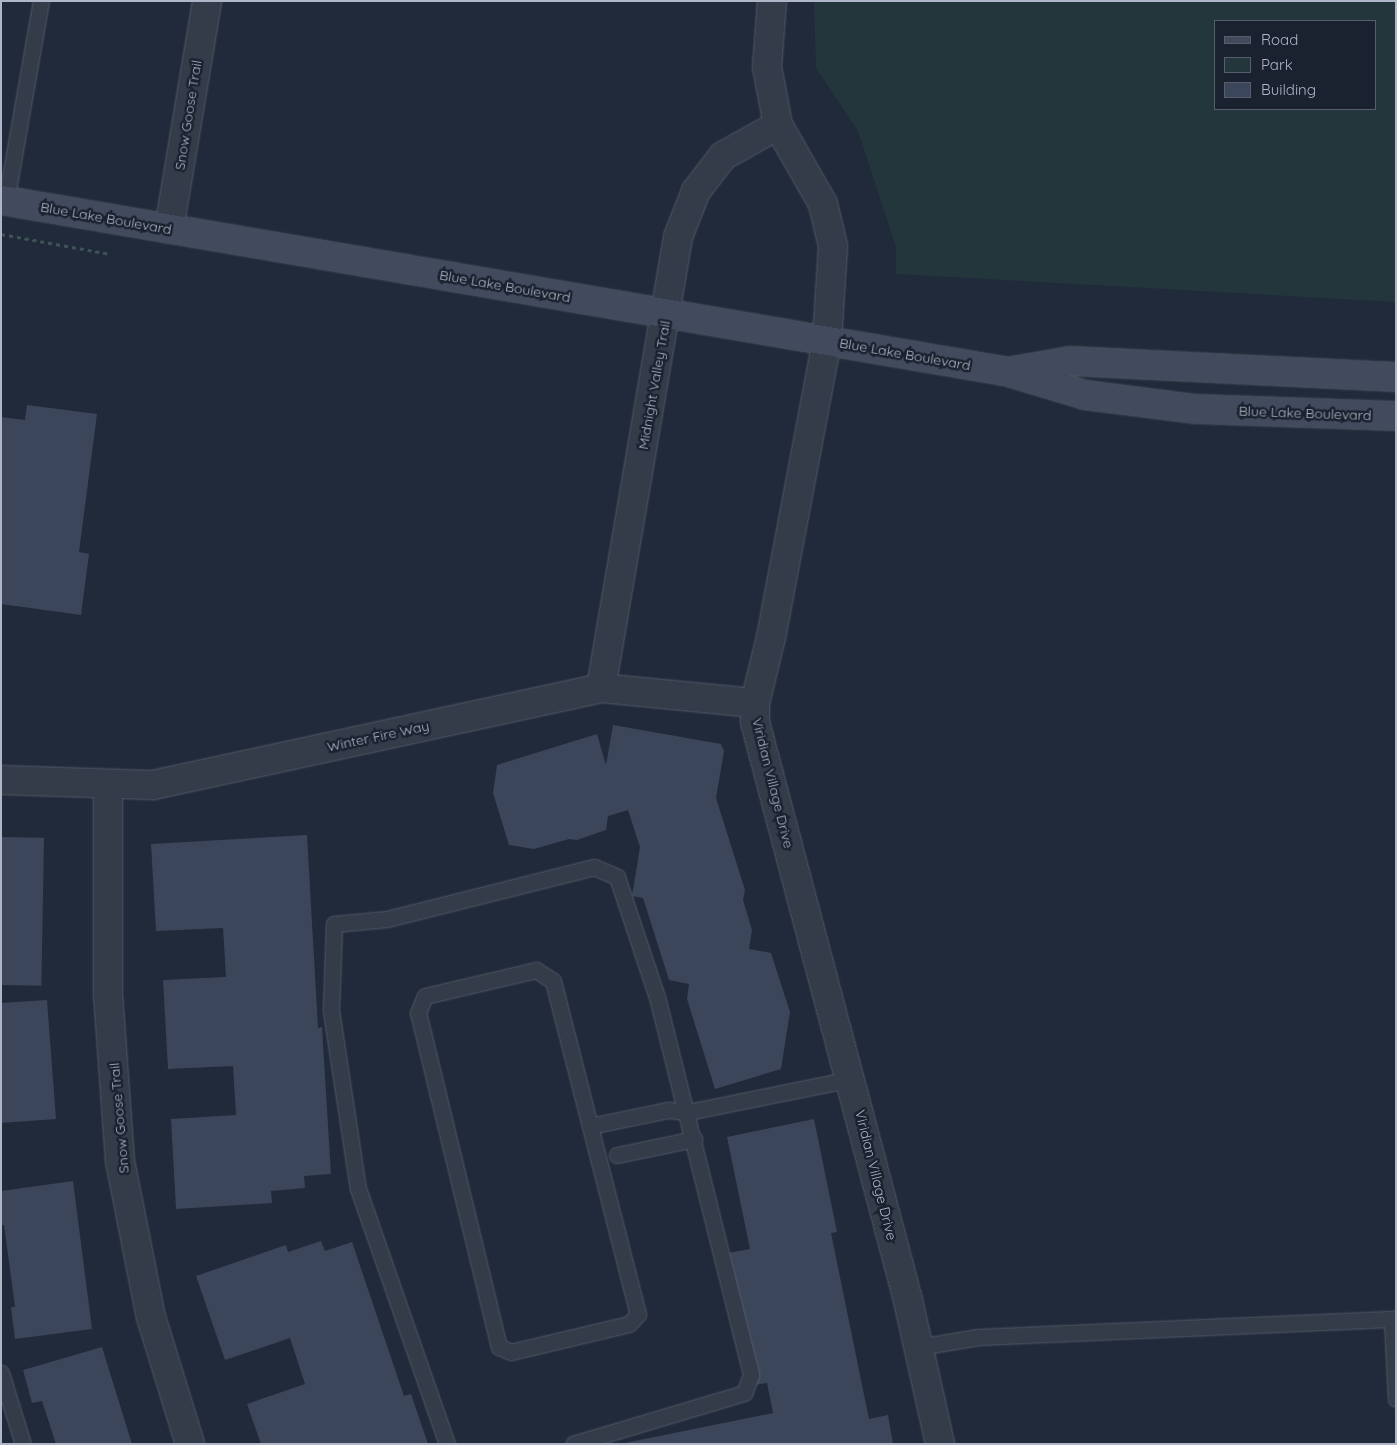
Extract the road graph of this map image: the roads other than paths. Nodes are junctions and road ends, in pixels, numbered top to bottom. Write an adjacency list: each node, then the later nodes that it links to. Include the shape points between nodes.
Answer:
1 (41, 1): 5 (lane)
2 (207, 1): 6 (street, Snow Goose Trail)
3 (772, 1): 4 (street, Viridian Village Drive, via 767,67)
4 (778, 125): 7 (street, Midnight Valley Trail, via 723,156 696,190 678,237); 8 (street, Viridian Village Drive, via 822,204 834,246)
5 (4, 200): 6 (street, Blue Lake Boulevard)
6 (169, 229): 7 (street, Blue Lake Boulevard)
7 (667, 314): 8 (street, Blue Lake Boulevard); 12 (street, Midnight Valley Trail)
8 (827, 341): 9 (street, Blue Lake Boulevard); 13 (street, Viridian Village Drive, via 771,637)
9 (1009, 372): 10 (street, Blue Lake Boulevard, via 1070,360); 11 (street, Blue Lake Boulevard, via 1085,395 1196,409)
10 (1396, 377)
11 (1396, 416)
12 (601, 688): 13 (street, Winter Fire Way); 15 (street, Winter Fire Way, via 153,785)
13 (754, 703): 16 (street, Viridian Village Drive, via 755,722)
14 (1, 780): 15 (street, Winter Fire Way)
15 (108, 784): 26 (street, Snow Goose Trail, via 108,994 120,1161 151,1317)
16 (851, 1079): 17 (lane); 22 (street, Viridian Village Drive)
17 (688, 1112): 18 (lane, via 668,1110); 19 (lane); 27 (lane, via 657,997 617,877 594,867 387,920 334,924 331,1010 358,1189)
18 (590, 1126): 18 (lane, via 554,981 536,970 425,996 418,1013 427,1051 499,1347 511,1352 630,1324 638,1314)
19 (694, 1139): 20 (lane); 28 (lane, via 751,1375 744,1393)
20 (617, 1156)
21 (1394, 1319): 22 (lane, via 978,1338); 24 (lane)
22 (919, 1347): 29 (street, Viridian Village Drive)
23 (1, 1373): 25 (lane)
24 (1396, 1399)
25 (23, 1444)
26 (190, 1444)
27 (447, 1444)
28 (573, 1444)
29 (940, 1444)

